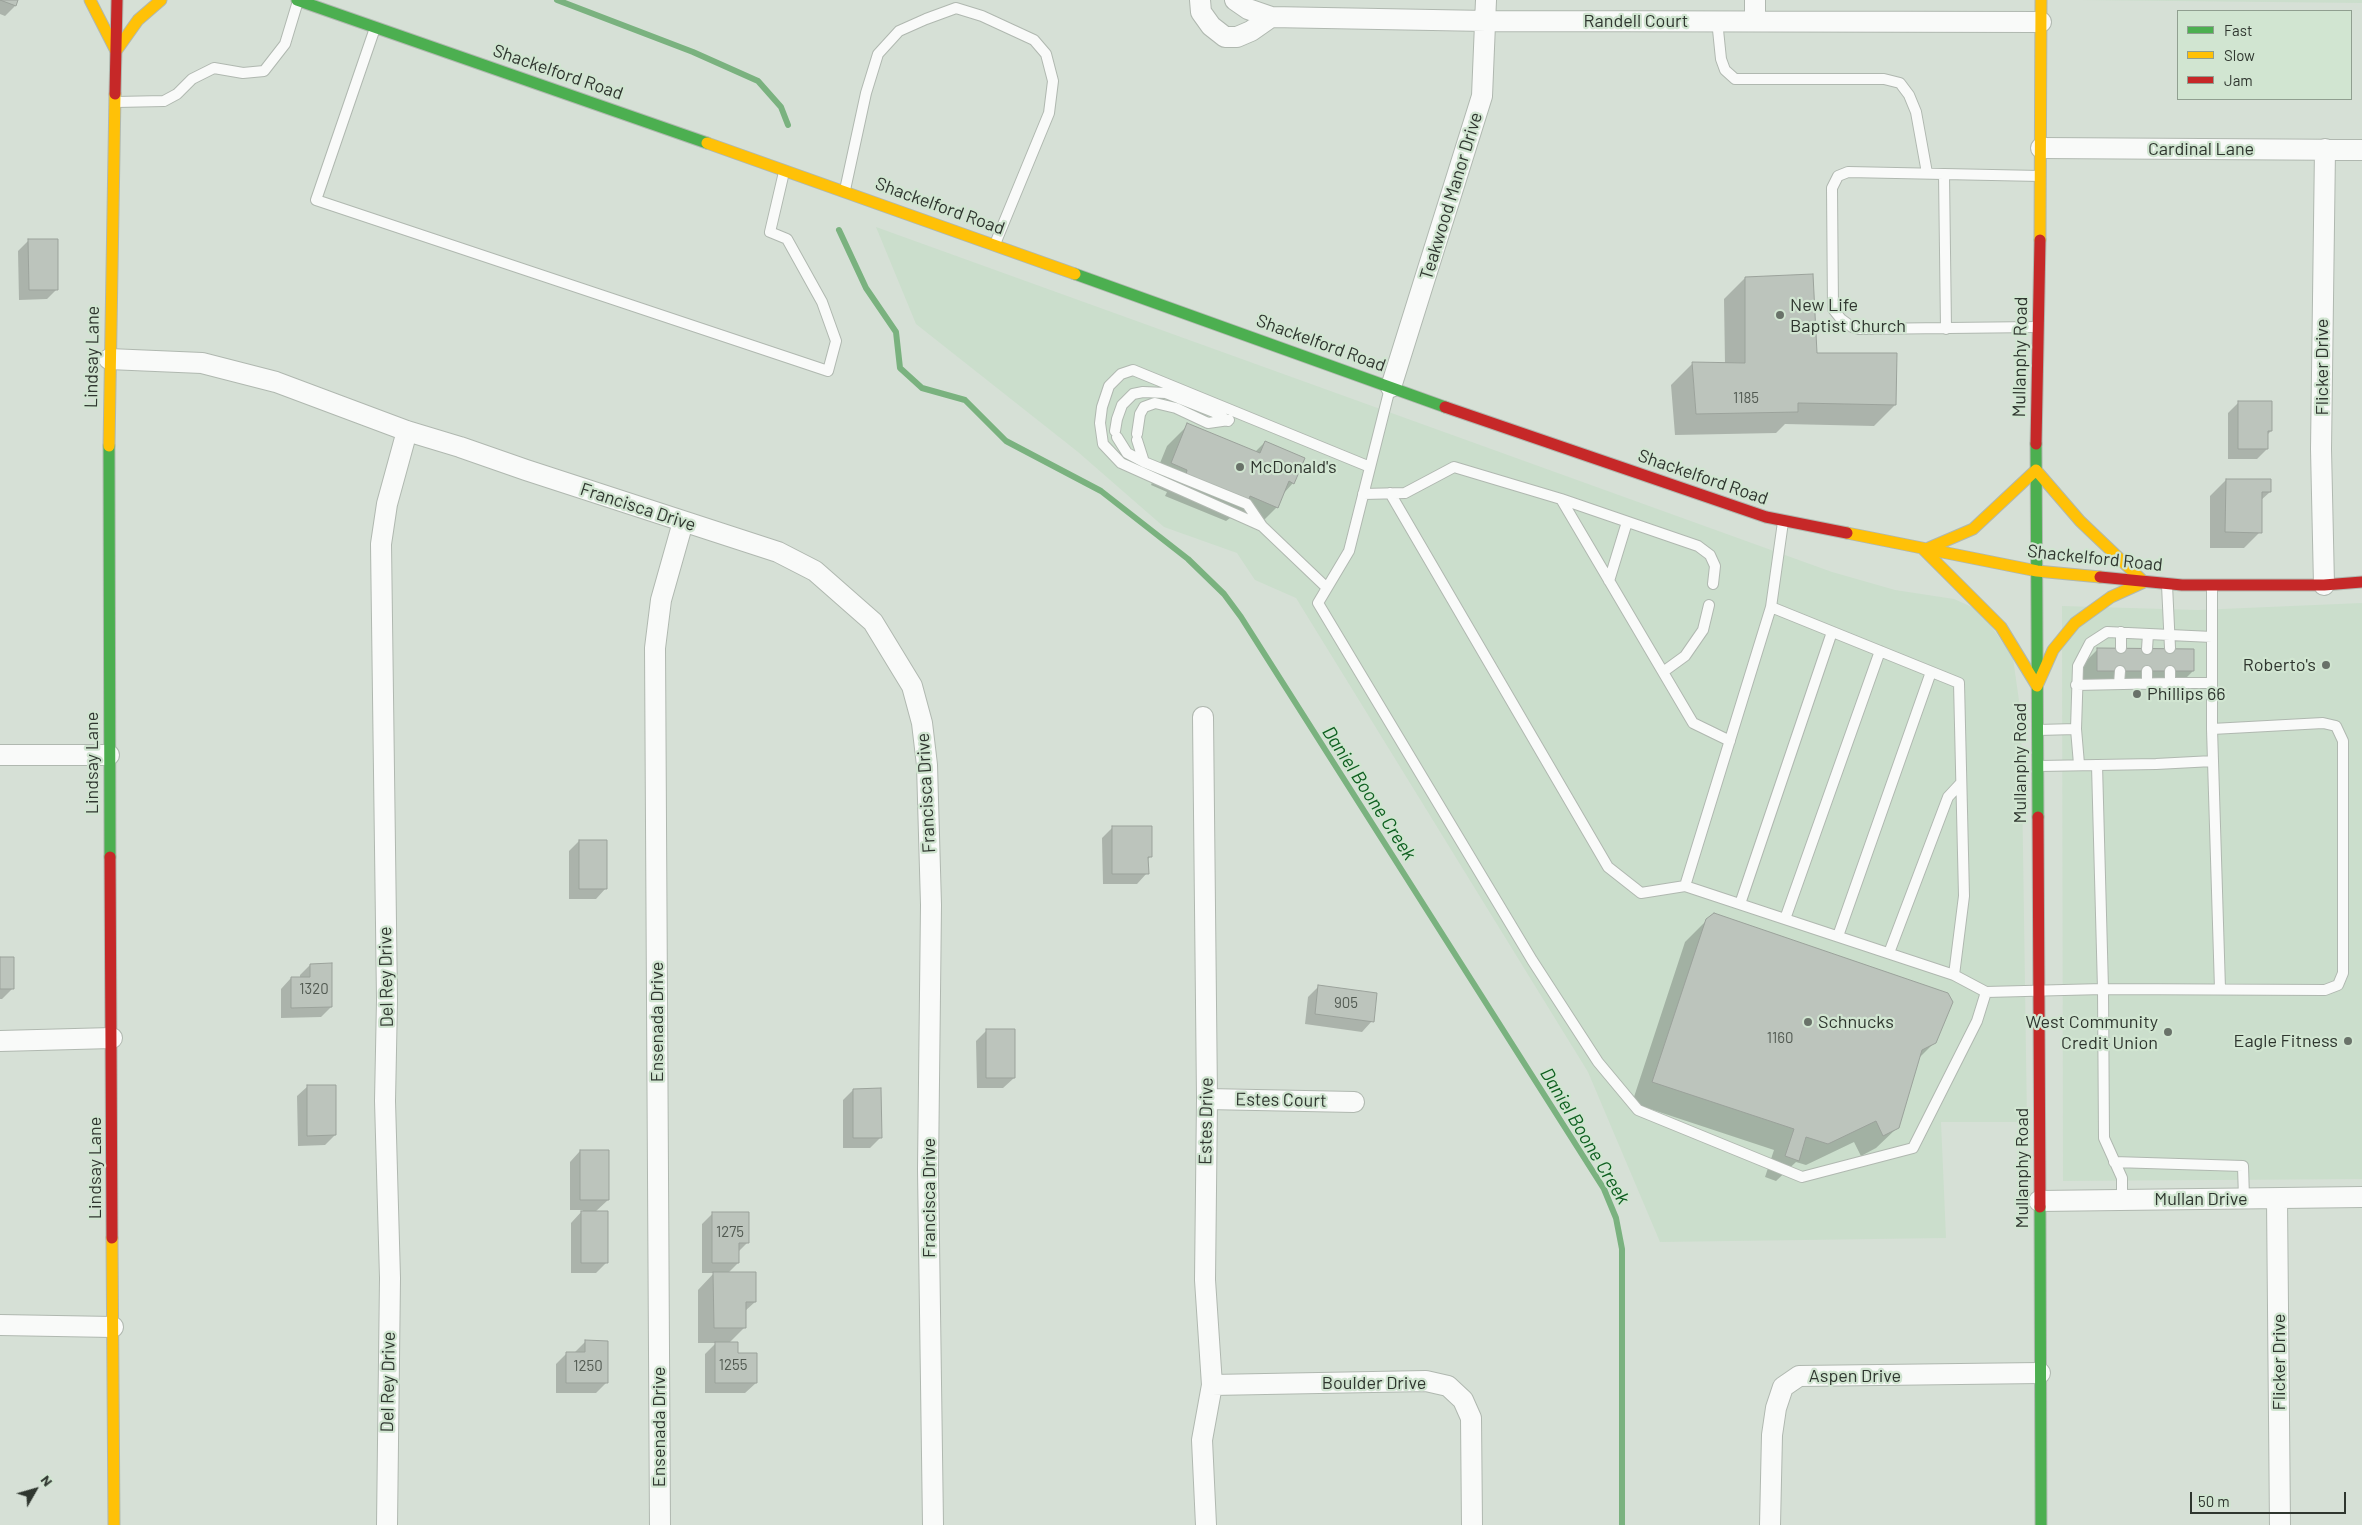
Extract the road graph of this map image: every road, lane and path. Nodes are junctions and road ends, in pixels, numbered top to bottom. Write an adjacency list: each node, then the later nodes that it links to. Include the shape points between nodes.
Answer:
1 (90, 0): 16 (street)
2 (117, 0): 16 (street, Lindsay Lane)
3 (161, 0): 16 (street, via 138,20)
4 (298, 0): 15 (street, Shackelford Road); 17 (lane, via 284,44 264,71 244,74 214,68 192,79 177,94 164,101)
5 (1200, 0): 10 (street, via 1201,12 1225,37 1237,37 1251,31)
6 (1235, 0): 10 (street, Randell Court, via 1248,10)
7 (1486, 0): 13 (street, Teakwood Manor Drive)
8 (1755, 0): 12 (street)
9 (2041, 0): 14 (street, Mullanphy Road)
10 (1271, 17): 13 (street, Randell Court)
11 (1716, 20): 12 (street, Randell Court); 13 (street, Randell Court); 22 (lane, via 1721,59 1735,79 1884,79 1900,83 1916,112)
12 (1755, 20): 14 (street, Randell Court)
13 (1486, 21): 30 (street, Teakwood Manor Drive, via 1482,96)
14 (2041, 22): 18 (street, Mullanphy Road)
15 (375, 27): 21 (street, Shackelford Road); 21 (lane, via 316,200 828,372 836,341 822,302 787,239 770,232)
16 (116, 51): 17 (street, Lindsay Lane)
17 (114, 102): 29 (street, Lindsay Lane)
18 (2041, 148): 19 (street, Cardinal Lane); 24 (street, Mullanphy Road)
19 (2325, 149): 20 (street, Cardinal Lane); 52 (street, Flicker Drive)
20 (2362, 150)
21 (784, 170): 25 (street, Shackelford Road)
22 (1927, 173): 23 (lane); 28 (lane, via 1848,172 1838,176 1832,188 1833,309 1841,319 1859,329)
23 (1944, 174): 24 (lane); 28 (lane)
24 (2040, 176): 27 (street, Mullanphy Road)
25 (844, 191): 26 (street, Shackelford Road); 26 (lane, via 878,54 899,31 956,8 982,16 1034,40 1046,54 1054,81 1049,114)
26 (995, 244): 30 (street, Shackelford Road)
27 (2038, 327): 28 (lane); 36 (street, Mullanphy Road)
28 (1946, 328)
29 (109, 359): 33 (street, Francisca Drive, via 202,363 276,382); 82 (street, Lindsay Lane)
30 (1390, 387): 35 (lane); 40 (street, Shackelford Road)
31 (1244, 414): 32 (lane); 35 (lane); 43 (lane, via 1133,370 1121,374 1109,386 1100,423 1104,444 1121,463)
32 (1228, 421): 34 (lane, via 1208,423 1176,408 1155,403 1144,408 1137,437); 34 (lane, via 1166,393 1133,394 1122,405 1116,434 1127,453)
33 (407, 431): 41 (street, Francisca Drive); 113 (street, Del Rey Drive, via 387,504 381,544 387,1000 385,1101 390,1278)
34 (1144, 462): 43 (lane, via 1247,504)
35 (1370, 467): 38 (lane)
36 (2036, 470): 44 (street, via 1973,529); 45 (street, Mullanphy Road); 47 (street, via 2080,521)
37 (1390, 493): 38 (lane); 39 (lane, via 1405,493 1454,467); 88 (lane, via 1608,867 1641,893)
38 (1363, 494): 53 (lane, via 1349,551)
39 (1561, 499): 42 (lane); 46 (lane)
40 (1784, 521): 44 (street, Shackelford Road); 55 (lane)
41 (683, 522): 114 (street, Ensenada Drive, via 661,600 655,648); 115 (street, Francisca Drive, via 778,552 815,571 846,596 873,622 893,651 912,686 922,723 927,765 931,905 928,1169)
42 (1627, 522): 46 (lane); 49 (lane, via 1698,546 1710,555 1716,566)
43 (1262, 526): 53 (lane)
44 (1924, 550): 45 (street, Shackelford Road); 75 (street, via 2000,627)
45 (2037, 571): 47 (street, Shackelford Road); 75 (street, Mullanphy Road)
46 (1609, 581): 68 (lane)
47 (2144, 582): 50 (street, Shackelford Road); 75 (street, via 2111,597 2075,623 2053,650)
48 (2362, 582): 52 (street, Shackelford Road)
49 (1713, 584)
50 (2167, 584): 51 (street, Shackelford Road); 59 (lane)
51 (2212, 585): 52 (street, Shackelford Road); 60 (lane)
52 (2324, 585)
53 (1327, 588): 97 (lane, via 1318,603 1532,960 1598,1062 1638,1110 1802,1177 1913,1148 1976,1021)
54 (1709, 605): 68 (lane, via 1703,630 1685,656)
55 (1771, 607): 56 (lane); 80 (lane)
56 (1832, 632): 64 (lane); 89 (lane)
57 (2121, 632): 58 (lane); 61 (lane); 74 (lane, via 2107,632 2090,643 2078,666)
58 (2148, 634): 59 (lane); 62 (lane)
59 (2169, 635): 60 (lane); 63 (lane)
60 (2212, 637): 71 (lane)
61 (2121, 648)
62 (2147, 648)
63 (2170, 648)
64 (1880, 651): 69 (lane); 90 (lane)
65 (2120, 671): 72 (lane)
66 (2147, 671): 73 (lane)
67 (2170, 671): 70 (lane)
68 (1663, 672): 80 (lane, via 1693,722)
69 (1931, 672): 87 (lane, via 1959,683); 91 (lane)
70 (2170, 683): 71 (lane); 73 (lane)
71 (2212, 683): 78 (lane)
72 (2119, 684): 73 (lane); 74 (lane)
73 (2147, 684)
74 (2076, 685): 77 (lane)
75 (2037, 686): 79 (street, Mullanphy Road)
76 (1203, 717): 100 (street, Estes Drive)
77 (2076, 729): 79 (lane); 84 (lane)
78 (2212, 729): 83 (lane); 95 (lane, via 2322,722 2336,726 2342,741 2343,973 2338,985 2325,990)
79 (2038, 730): 85 (street, Mullanphy Road)
80 (1730, 741): 88 (lane)
81 (0, 755): 82 (street)
82 (109, 755): 98 (street, Lindsay Lane)
83 (2213, 761): 86 (lane); 95 (lane)
84 (2079, 764): 85 (lane); 86 (lane)
85 (2038, 766): 96 (street, Mullanphy Road)
86 (2097, 766): 94 (lane)
87 (1961, 783): 92 (lane, via 1948,798); 93 (lane, via 1964,896)
88 (1685, 886): 89 (lane)
89 (1740, 904): 90 (lane)
90 (1785, 919): 91 (lane)
91 (1838, 936): 92 (lane)
92 (1889, 953): 93 (lane)
93 (1954, 975): 97 (lane)
94 (2103, 989): 95 (lane); 96 (lane); 102 (lane, via 2104,1138)
95 (2220, 989)
96 (2038, 990): 97 (lane); 107 (street, Mullanphy Road)
97 (1986, 992)
98 (112, 1038): 99 (street); 109 (street, Lindsay Lane)
99 (0, 1041)
100 (1207, 1099): 101 (street, Estes Court); 111 (street, Estes Drive, via 1206,1280)
101 (1354, 1102)
102 (2114, 1162): 104 (lane, via 2243,1166); 106 (lane, via 2122,1178)
103 (2362, 1197): 105 (street, Mullan Drive)
104 (2244, 1198): 105 (street, Mullan Drive); 106 (street, Mullan Drive)
105 (2277, 1199): 120 (street, Flicker Drive)
106 (2122, 1200): 107 (street, Mullan Drive)
107 (2039, 1201): 110 (street, Mullanphy Road)
108 (0, 1325): 109 (street)
109 (113, 1327): 112 (street, Lindsay Lane)
110 (2040, 1372): 118 (street, Aspen Drive, via 1799,1376 1783,1387 1776,1408 1772,1435); 119 (street, Mullanphy Road)
111 (1212, 1385): 116 (street, Estes Drive, via 1202,1440); 117 (street, Boulder Drive, via 1426,1381 1448,1386 1463,1400 1471,1418)
112 (114, 1525)
113 (387, 1525)
114 (660, 1525)
115 (933, 1525)
116 (1206, 1525)
117 (1472, 1525)
118 (1770, 1525)
119 (2041, 1525)
120 (2280, 1525)

